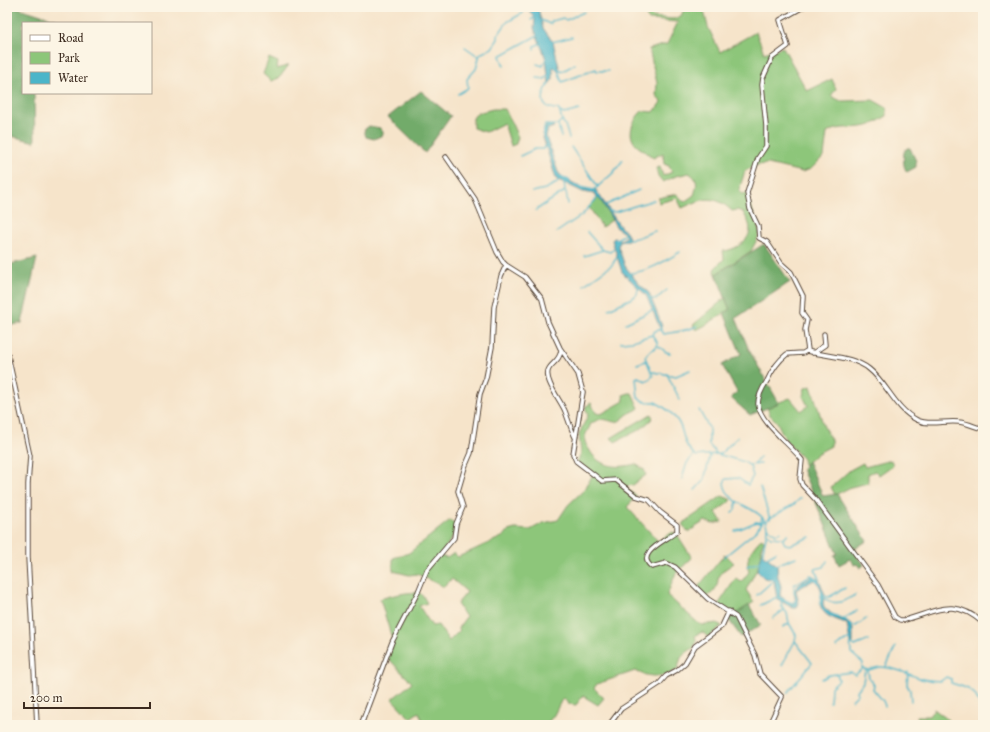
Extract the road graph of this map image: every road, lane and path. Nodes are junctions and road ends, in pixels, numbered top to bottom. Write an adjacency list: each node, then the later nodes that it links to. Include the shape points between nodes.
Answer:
1 (803, 7): 7 (street, via 780,20 788,46 772,58 763,78 766,146 758,158 747,198 758,226 759,238 768,242 781,263 789,268 801,289 804,302 802,313 807,320 805,326)
2 (446, 156): 3 (street, via 474,199 497,252)
3 (506, 265): 5 (street, via 525,277 542,299 548,322); 13 (street, via 494,307 492,348 480,394 471,453 458,491 463,507 454,538 426,573 392,642)
4 (824, 334): 8 (street, via 826,345)
5 (561, 350): 10 (street, via 578,374 583,392); 10 (street, via 560,358 548,369 548,373 553,391 561,402)
6 (7, 351): 14 (street, via 30,456 28,558)
7 (808, 351): 8 (street); 12 (street, via 784,356 773,368 758,402 768,422 802,460 802,485 816,500 878,585 897,618 905,620 945,608 970,612)
8 (813, 353): 9 (street, via 849,360 868,368 916,420 963,422)
9 (983, 429)
10 (575, 437): 11 (street, via 573,454 577,462 602,481 616,480 636,496 649,500 677,525 674,535 657,544 647,556 650,566 666,563 670,565 708,599)
11 (729, 611): 15 (street, via 722,626 695,646 678,670 621,709); 16 (street, via 738,619 763,679 782,697)
12 (983, 623)
13 (362, 724)
14 (37, 725)
15 (609, 725)
16 (769, 725)

